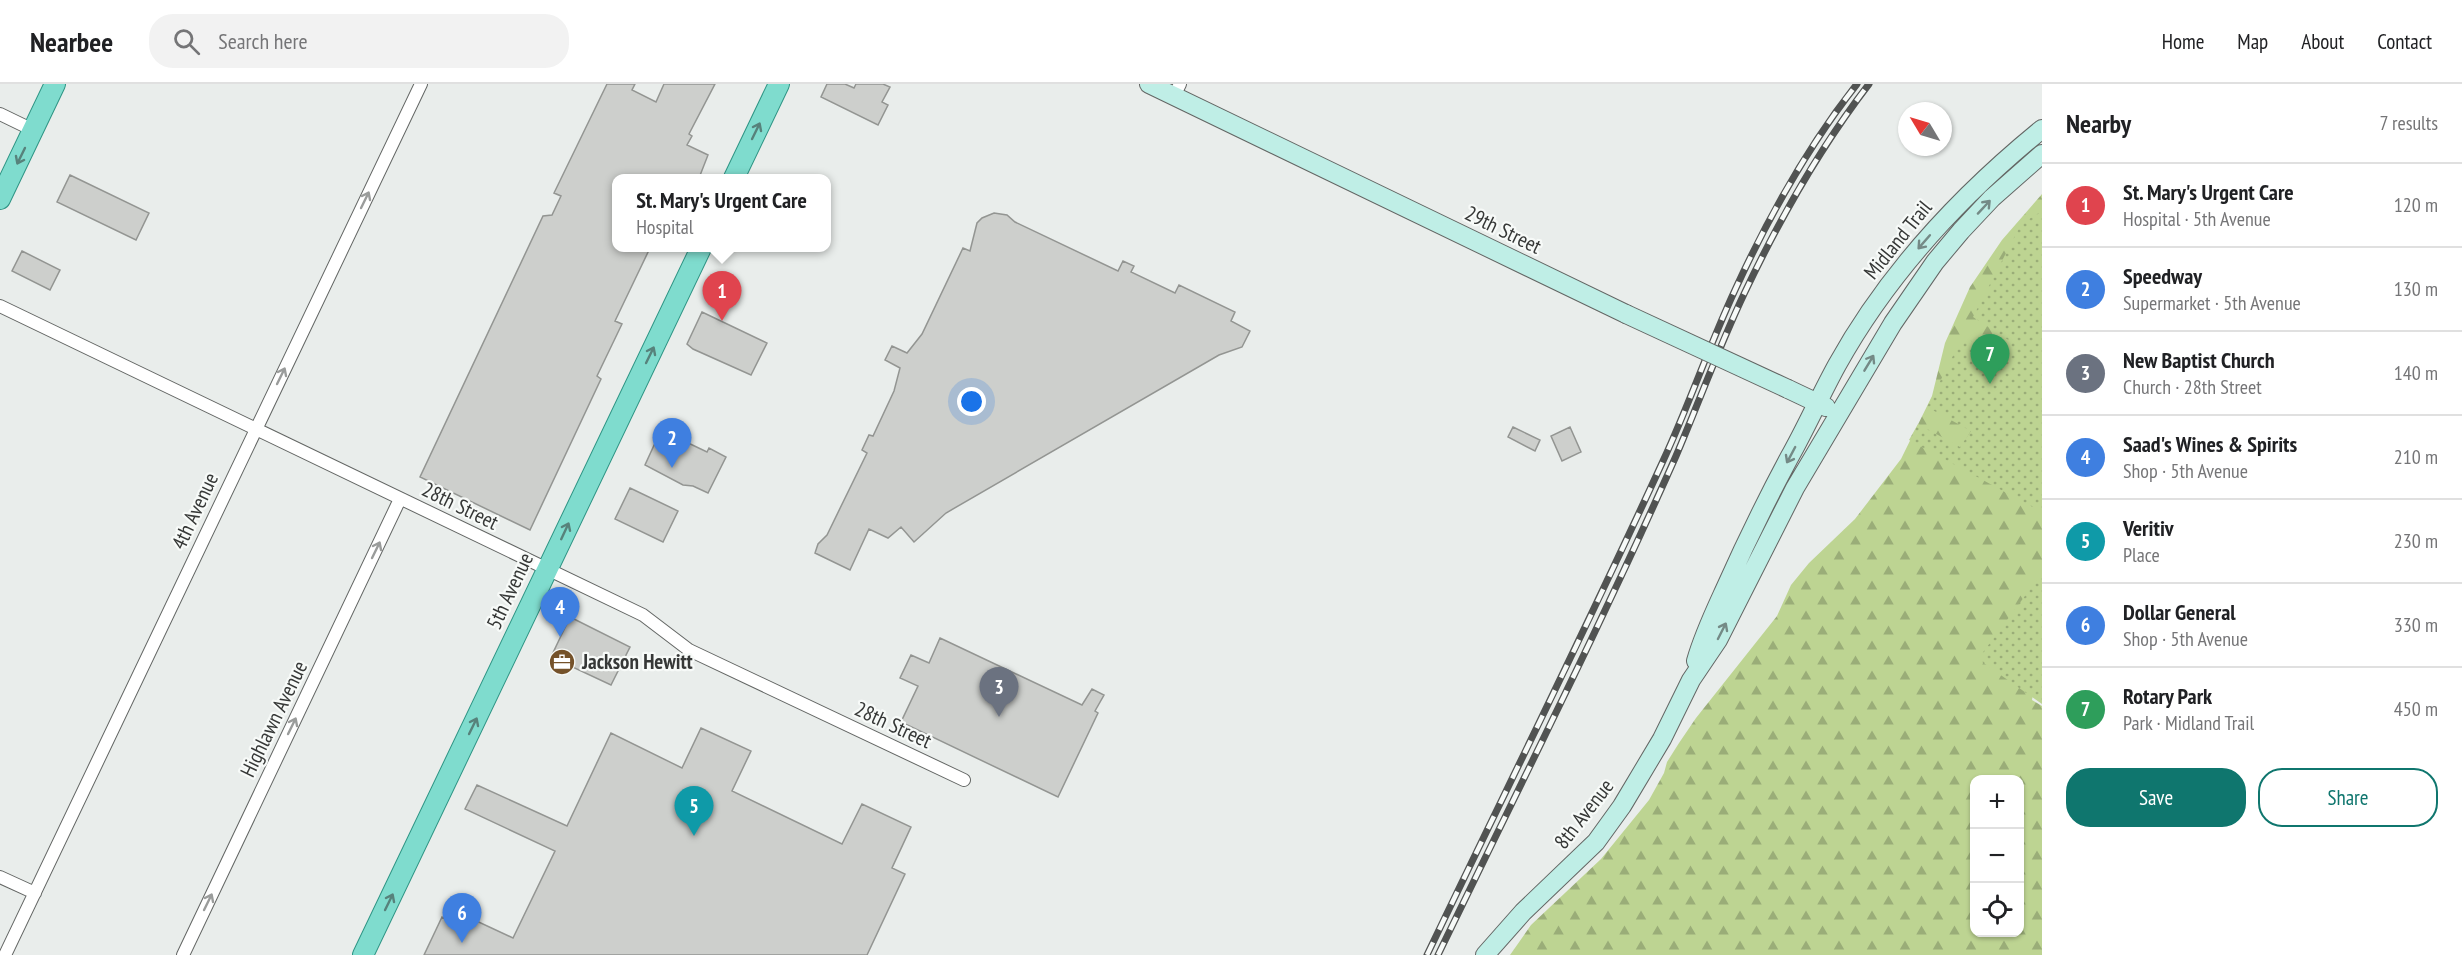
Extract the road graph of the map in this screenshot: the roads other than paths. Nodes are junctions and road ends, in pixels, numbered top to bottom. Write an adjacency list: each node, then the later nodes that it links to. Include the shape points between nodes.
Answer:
1 (55, 84): 8 (main road)
2 (421, 84): 16 (street, 4th Avenue, one-way to 2)
3 (779, 84): 10 (main road, one-way to 3)
4 (1149, 84): 5 (main road, 29th Street)
5 (1177, 90): 14 (main road, 29th Street, bridge, via 1626,314)
6 (0, 114): 8 (street)
7 (2042, 129): 14 (main road, Midland Trail, one-way to 14, via 1979,183 1921,245 1857,333)
8 (33, 130): 11 (main road, one-way to 11)
9 (2042, 154): 15 (main road, Midland Trail, one-way to 9, via 1935,262 1992,198)
10 (736, 174)
11 (0, 199)
12 (699, 252): 18 (main road, 5th Avenue, one-way to 12)
13 (0, 306): 16 (street, 28th Street)
14 (1818, 403): 15 (main road, 29th Street); 19 (main road, 8th Avenue, one-way to 19, via 1748,537 1705,633)
15 (1839, 413): 19 (main road, 8th Avenue, one-way to 15, via 1718,640 1795,488)
16 (256, 428): 17 (street, 28th Street); 22 (street, 4th Avenue)
17 (400, 499): 18 (street, 28th Street); 24 (street, Highlawn Avenue, one-way to 17)
18 (547, 569): 20 (street, 28th Street, via 643,615 689,650); 25 (main road, 5th Avenue, one-way to 18)
19 (1691, 680): 26 (main road, 8th Avenue, via 1623,806 1596,842 1523,912)
20 (964, 780)
21 (0, 877): 22 (street)
22 (35, 893): 23 (street, 4th Avenue)
23 (5, 955)
24 (183, 955)
25 (363, 955)
26 (1485, 955)

